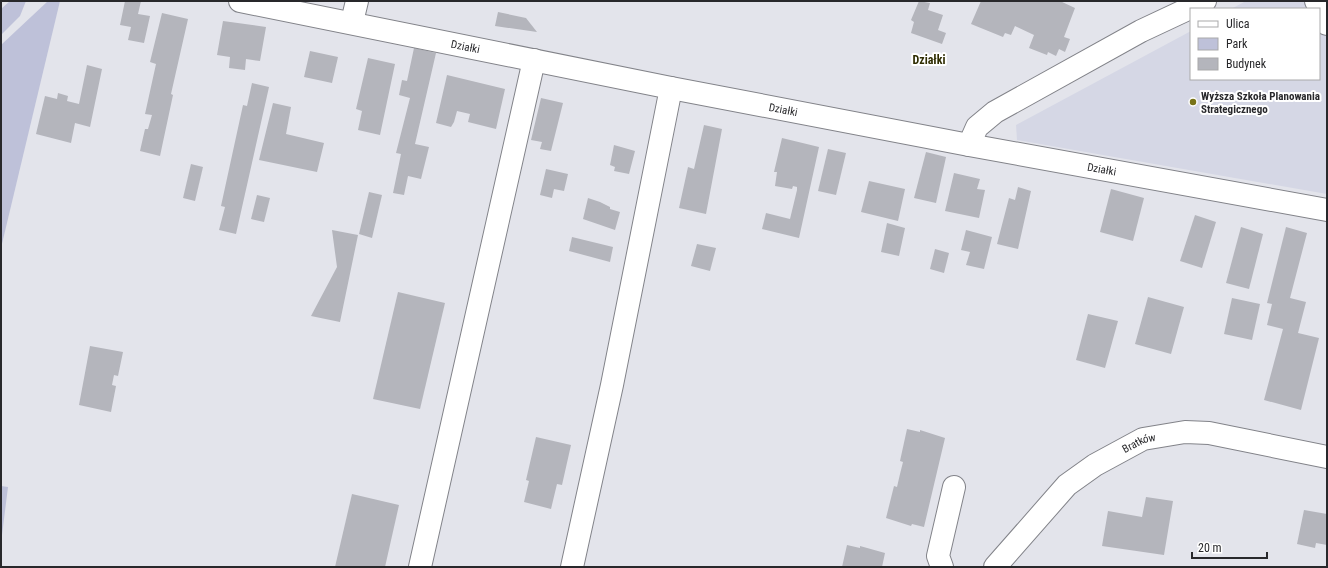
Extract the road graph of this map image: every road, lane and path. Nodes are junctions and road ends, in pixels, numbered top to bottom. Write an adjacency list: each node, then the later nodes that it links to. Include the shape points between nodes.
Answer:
1 (240, 1): 7 (street, Działki)
2 (357, 1): 7 (street)
3 (1205, 1): 5 (street)
4 (1190, 8): 11 (street, via 1141,31 995,112 978,127)
5 (1190, 8)
6 (1320, 9): 8 (street)
7 (352, 22): 9 (street, Działki)
8 (1327, 24)
9 (534, 60): 10 (street, Działki); 15 (street)
10 (671, 88): 11 (street, Działki); 16 (street)
11 (969, 145): 12 (street, Działki)
12 (1327, 210)
13 (1327, 458): 18 (street, Bratków, via 1209,433 1184,432 1143,439 1095,465 1067,485)
14 (954, 487): 17 (street, via 938,556)
15 (420, 567)
16 (572, 567)
17 (942, 567)
18 (995, 567)

